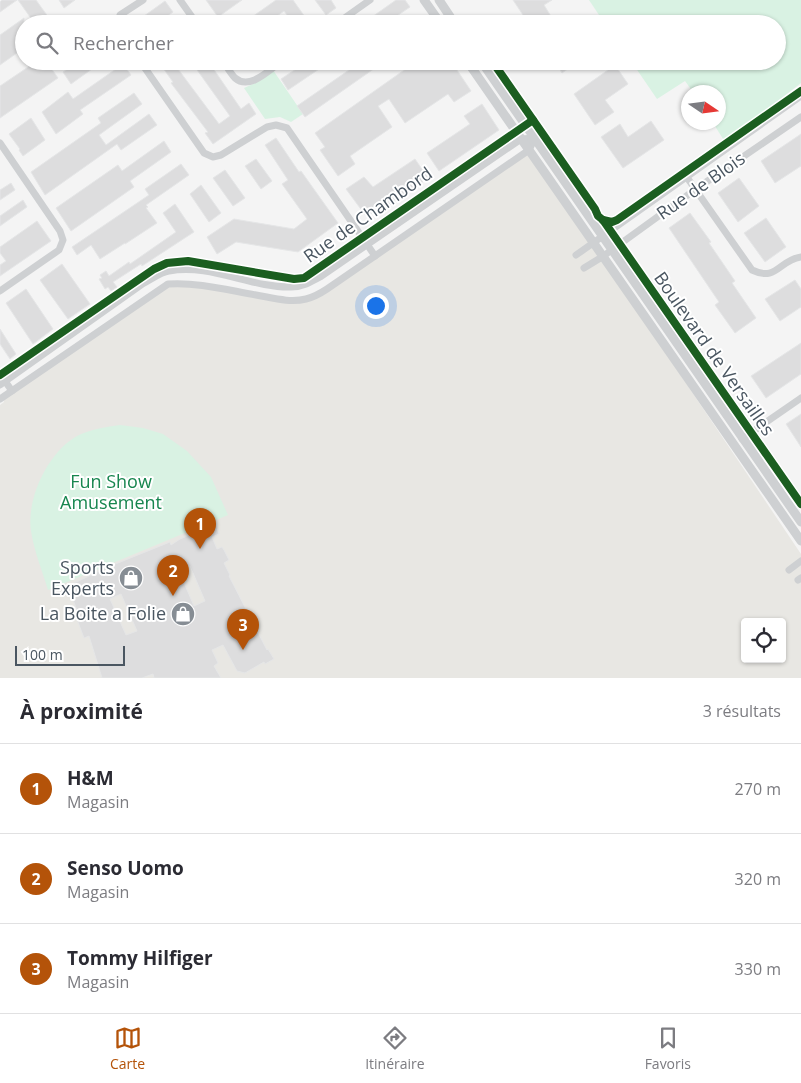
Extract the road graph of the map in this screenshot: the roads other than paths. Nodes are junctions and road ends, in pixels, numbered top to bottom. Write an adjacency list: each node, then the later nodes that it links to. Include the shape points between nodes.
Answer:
1 (143, 0): 6 (street)
2 (180, 0): 7 (street)
3 (370, 0): 8 (street)
4 (424, 0): 9 (street)
5 (439, 0): 10 (street)
6 (121, 15)
7 (191, 15)
8 (349, 15)
9 (434, 15)
10 (449, 15)
11 (146, 70): 25 (street, via 204,153 213,157 267,126 287,128)
12 (229, 70): 13 (street, via 235,78 247,82)
13 (269, 70)
14 (473, 70): 19 (street, Boulevard de Versailles)
15 (487, 70): 18 (street, Boulevard de Versailles)
16 (801, 96): 22 (street, Rue de Blois)
17 (801, 117): 23 (street, Rue de Blois)
18 (535, 138): 19 (street); 21 (street); 24 (street, Boulevard de Versailles)
19 (521, 139): 21 (street, Boulevard de Versailles); 25 (street, Rue de Chambord)
20 (0, 143): 33 (street, via 63,240 59,250)
21 (529, 150): 26 (street, Boulevard de Versailles); 29 (street)
22 (686, 176): 23 (street); 24 (street, Rue de Blois)
23 (696, 189): 27 (street, Rue de Blois); 31 (street, via 752,270 762,275 770,274)
24 (604, 236): 26 (street, Rue de Blois); 27 (street, Boulevard de Versailles)
25 (367, 244): 29 (street); 35 (street, Rue de Chambord, via 320,277 293,287 184,269 166,271 144,282)
26 (592, 244): 28 (street, Rue de Blois); 30 (street, Boulevard de Versailles)
27 (613, 249): 30 (street, Rue de Blois); 39 (street, Boulevard de Versailles)
28 (576, 255)
29 (374, 256): 36 (street, via 327,289 306,299 285,300 184,283 168,284)
30 (602, 257): 32 (street, Rue de Blois); 41 (street, Boulevard de Versailles)
31 (801, 257)
32 (584, 268)
33 (0, 291)
34 (0, 374): 35 (street)
35 (3, 383): 36 (street)
36 (12, 391): 37 (street)
37 (1, 397)
38 (801, 398): 39 (street)
39 (742, 439): 40 (street, Boulevard de Versailles)
40 (801, 522)
41 (801, 541)
42 (801, 561): 43 (street)
43 (789, 570)

